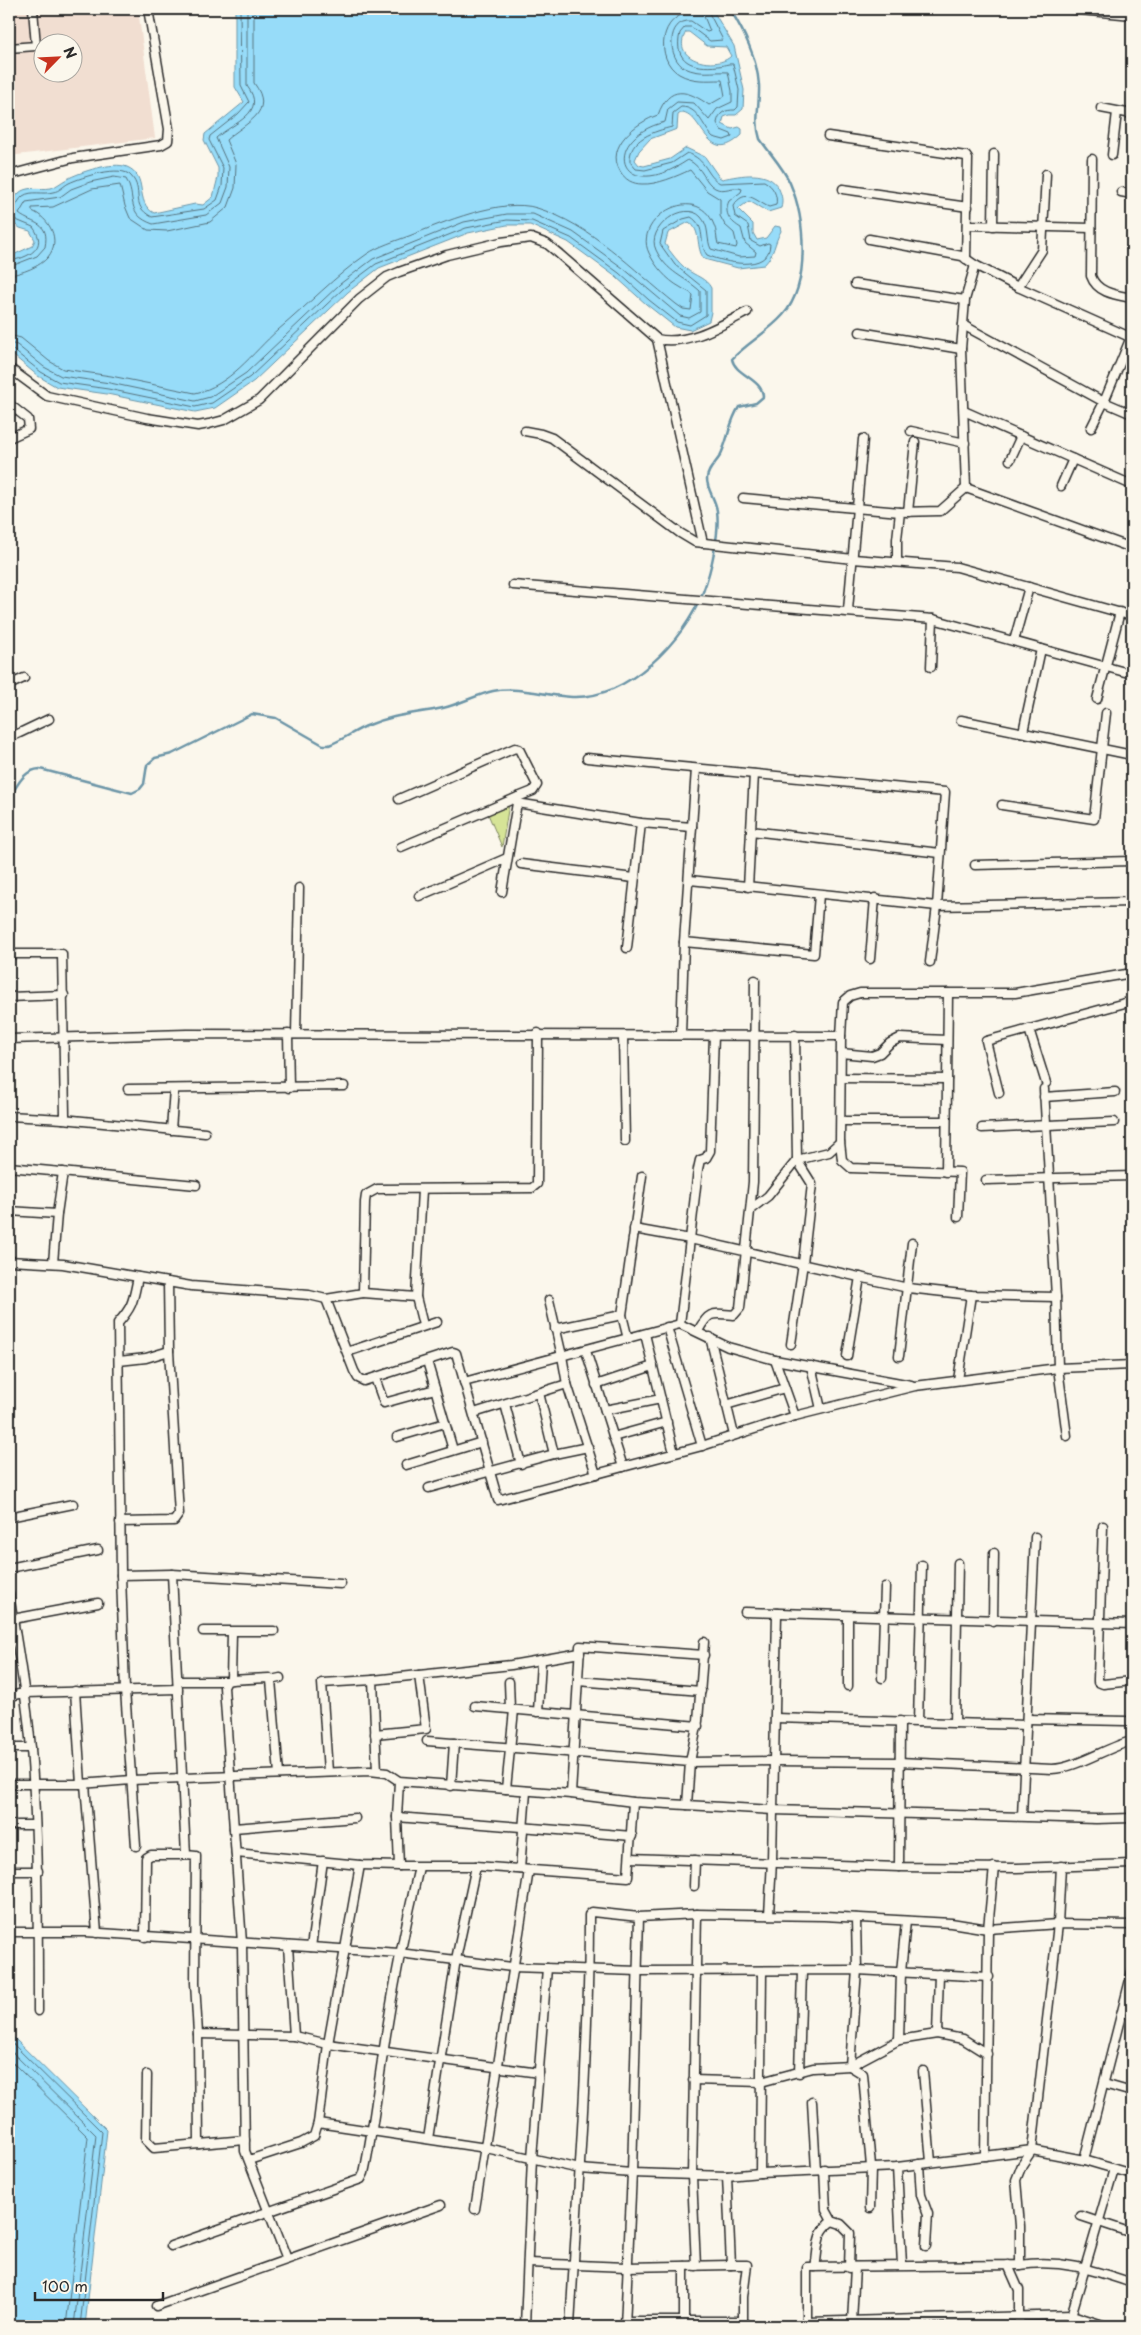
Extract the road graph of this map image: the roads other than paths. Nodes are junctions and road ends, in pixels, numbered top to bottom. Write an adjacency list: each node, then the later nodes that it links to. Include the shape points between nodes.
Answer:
1 (33, 9): 6 (street, via 36,46)
2 (148, 9): 14 (street, via 169,129 168,141 161,145 73,158)
3 (1070, 9): 4 (street)
4 (1106, 11): 5 (street)
5 (1132, 15)
6 (9, 48)
7 (1101, 108): 8 (street)
8 (1117, 112): 9 (street); 12 (street)
9 (1132, 114)
10 (828, 136): 19 (street, via 964,155 968,159)
11 (994, 154): 21 (street)
12 (1112, 155)
13 (1092, 159): 23 (street)
14 (9, 174)
15 (1046, 174): 22 (street)
16 (843, 189): 19 (street)
17 (1121, 192): 18 (street)
18 (1132, 194)
19 (968, 207): 20 (street)
20 (967, 225): 21 (street); 25 (street)
21 (993, 226): 22 (street)
22 (1043, 228): 23 (street); 28 (street, via 1042,250)
23 (1091, 228): 29 (street, via 1091,276 1094,284)
24 (869, 239): 25 (street, via 962,256)
25 (966, 260): 26 (street)
26 (975, 265): 28 (street); 30 (street)
27 (855, 284): 30 (street)
28 (1018, 287): 34 (street)
29 (1132, 298)
30 (965, 300): 32 (street)
31 (747, 312): 35 (street, via 704,334)
32 (963, 325): 36 (street); 38 (street)
33 (860, 332): 36 (street)
34 (1132, 338): 38 (street)
35 (657, 339): 37 (street, via 547,244 531,238 447,255 387,277 359,299 259,400 224,420 208,424 198,426 148,418 47,396); 58 (street)
36 (961, 349): 40 (street)
37 (9, 368)
38 (1104, 402): 41 (street); 42 (street)
39 (9, 404): 46 (street, via 28,419 29,429)
40 (964, 410): 45 (street); 49 (street)
41 (1132, 414)
42 (1091, 428)
43 (525, 431): 58 (street, via 552,438 680,533)
44 (910, 431): 49 (street)
45 (1021, 436): 50 (street); 51 (street)
46 (9, 438)
47 (863, 439): 56 (street)
48 (915, 442): 57 (street)
49 (965, 443): 54 (street)
50 (1073, 459): 52 (street); 53 (street)
51 (1010, 460)
52 (1132, 485)
53 (1061, 486)
54 (966, 488): 57 (street, via 940,511); 59 (street)
55 (743, 498): 56 (street)
56 (858, 508): 57 (street); 60 (street)
57 (904, 512): 61 (street, via 897,539)
58 (703, 544): 60 (street)
59 (1132, 548)
60 (853, 559): 61 (street); 64 (street)
61 (897, 562): 63 (street, via 957,567)
62 (513, 585): 64 (street)
63 (1029, 587): 65 (street); 68 (street)
64 (848, 610): 67 (street)
65 (1120, 612): 66 (street); 70 (street)
66 (1132, 616)
67 (933, 619): 68 (street); 71 (street)
68 (1014, 641): 69 (street)
69 (1041, 649): 70 (street); 79 (street)
70 (1106, 666): 72 (street); 75 (street)
71 (931, 667)
72 (1132, 674)
73 (24, 678): 74 (street)
74 (9, 685)
75 (1097, 699)
76 (1106, 713): 81 (street)
77 (49, 718): 80 (street)
78 (961, 720): 79 (street)
79 (1023, 732): 81 (street)
80 (9, 738)
81 (1100, 749): 82 (street); 88 (street, via 1094,818)
82 (1132, 755)
83 (587, 758): 84 (street)
84 (696, 769): 85 (street); 90 (street)
85 (754, 774): 91 (street); 93 (street, via 945,792)
86 (400, 800): 87 (street, via 515,748 522,752 537,785)
87 (517, 800): 89 (street); 92 (street); 94 (street)
88 (1002, 805)
89 (641, 823): 90 (street); 98 (street)
90 (692, 826): 99 (street)
91 (751, 831): 93 (street); 100 (street)
92 (401, 847)
93 (940, 853): 107 (street)
94 (507, 858): 102 (street); 104 (street)
95 (1132, 860): 97 (street)
96 (521, 864): 98 (street)
97 (975, 865)
98 (634, 878): 109 (street)
99 (690, 880): 100 (street); 108 (street)
100 (748, 887): 103 (street)
101 (299, 888): 121 (street)
102 (502, 892)
103 (819, 894): 105 (street); 108 (street, via 814,954)
104 (419, 896)
105 (875, 898): 107 (street); 111 (street)
106 (1132, 902): 107 (street)
107 (937, 906): 112 (street)
108 (684, 942): 122 (street)
109 (626, 948)
110 (9, 954): 116 (street, via 62,954)
111 (870, 959)
112 (930, 962)
113 (1132, 973): 115 (street, via 1015,993)
114 (755, 980): 124 (street)
115 (948, 993): 127 (street, via 860,993 850,996 843,1002); 130 (street)
116 (64, 995): 117 (street); 128 (street)
117 (9, 997)
118 (1132, 1001): 119 (street)
119 (1029, 1029): 138 (street); 140 (street, via 986,1040)
120 (538, 1033): 121 (street, via 440,1036); 126 (street); 161 (street, via 537,1184 532,1188)
121 (292, 1034): 128 (street); 135 (street)
122 (681, 1035): 123 (street); 126 (street)
123 (714, 1035): 124 (street); 167 (street, via 710,1151 706,1158 700,1160)
124 (756, 1035): 125 (street); 162 (street)
125 (795, 1035): 127 (street); 152 (street)
126 (623, 1036): 150 (street)
127 (841, 1036): 131 (street)
128 (65, 1037): 129 (street); 142 (street, via 65,1116)
129 (9, 1039)
130 (947, 1040): 131 (street, via 900,1038 872,1056); 133 (street)
131 (841, 1052): 132 (street)
132 (842, 1078): 133 (street); 143 (street)
133 (947, 1079): 144 (street)
134 (344, 1086): 135 (street)
135 (289, 1088): 137 (street)
136 (128, 1089): 137 (street)
137 (174, 1090): 148 (street)
138 (1044, 1090): 139 (street); 146 (street)
139 (1115, 1092)
140 (999, 1093)
141 (9, 1116): 142 (street)
142 (62, 1119): 148 (street)
143 (841, 1121): 144 (street); 151 (street)
144 (946, 1121): 155 (street)
145 (1114, 1122): 146 (street)
146 (1045, 1125): 147 (street); 158 (street)
147 (982, 1128)
148 (172, 1130): 149 (street)
149 (205, 1133)
150 (625, 1141)
151 (840, 1142): 152 (street, via 829,1152); 155 (street, via 842,1160 851,1168)
152 (797, 1160): 162 (street, via 768,1196); 172 (street, via 812,1184)
153 (9, 1167): 154 (street)
154 (63, 1172): 160 (street); 164 (street)
155 (946, 1172): 165 (street, via 961,1174)
156 (642, 1176): 166 (street)
157 (1132, 1176): 158 (street)
158 (1048, 1178): 159 (street); 180 (street)
159 (986, 1180)
160 (196, 1185)
161 (422, 1190): 177 (street, via 377,1189 366,1195); 179 (street)
162 (751, 1210): 169 (street)
163 (9, 1211): 164 (street)
164 (57, 1214): 171 (street)
165 (958, 1217)
166 (634, 1229): 167 (street); 183 (street)
167 (690, 1239): 169 (street); 185 (street)
168 (912, 1243): 176 (street)
169 (746, 1252): 172 (street); 189 (street, via 737,1312 734,1315 716,1313 704,1318)
170 (9, 1260): 171 (street)
171 (53, 1263): 173 (street)
172 (803, 1263): 174 (street); 193 (street)
173 (138, 1277): 175 (street); 201 (street, via 129,1312 118,1323)
174 (860, 1277): 176 (street); 198 (street)
175 (168, 1282): 181 (street); 194 (street)
176 (908, 1288): 178 (street); 199 (street)
177 (363, 1294): 179 (street); 181 (street)
178 (971, 1295): 180 (street); 208 (street)
179 (416, 1296): 186 (street)
180 (1056, 1297): 206 (street)
181 (326, 1299): 196 (street)
182 (549, 1300): 188 (street)
183 (622, 1315): 188 (street); 192 (street)
184 (438, 1322): 186 (street)
185 (680, 1324): 187 (street); 189 (street)
186 (423, 1325): 196 (street)
187 (667, 1327): 190 (street); 230 (street)
188 (556, 1329): 197 (street)
189 (698, 1332): 191 (street)
190 (645, 1334): 192 (street); 204 (street)
191 (710, 1337): 200 (street, via 728,1347); 218 (street)
192 (628, 1339): 195 (street)
193 (791, 1344)
194 (169, 1351): 201 (street); 243 (street, via 179,1514 174,1521)
195 (586, 1351): 197 (street); 211 (street)
196 (347, 1352): 207 (street, via 358,1378 364,1381)
197 (562, 1356): 209 (street); 210 (street)
198 (847, 1356)
199 (899, 1356)
200 (775, 1360): 205 (street); 213 (street)
201 (119, 1361): 243 (street)
202 (427, 1361): 207 (street); 209 (street, via 456,1353); 214 (street)
203 (1132, 1365): 206 (street)
204 (653, 1366): 211 (street); 216 (street)
205 (811, 1366): 212 (street); 219 (street)
206 (1058, 1368): 208 (street); 226 (street)
207 (375, 1378): 214 (street, via 384,1403)
208 (958, 1380): 212 (street)
209 (464, 1382): 221 (street)
210 (567, 1384): 215 (street); 231 (street)
211 (596, 1385): 220 (street)
212 (915, 1386): 219 (street)
213 (786, 1388): 218 (street); 222 (street)
214 (435, 1389): 224 (street)
215 (539, 1393): 217 (street); 234 (street)
216 (662, 1399): 220 (street); 223 (street)
217 (505, 1404): 221 (street); 235 (street)
218 (726, 1405): 225 (street)
219 (822, 1409): 222 (street)
220 (605, 1410): 228 (street)
221 (474, 1413): 229 (street)
222 (794, 1416): 225 (street)
223 (667, 1422): 228 (street); 233 (street)
224 (445, 1423): 227 (street); 232 (street)
225 (734, 1435): 230 (street)
226 (1067, 1436)
227 (397, 1437)
228 (613, 1437): 237 (street)
229 (482, 1442): 232 (street); 238 (street)
230 (702, 1446): 233 (street)
231 (588, 1447): 234 (street); 239 (street)
232 (454, 1450): 236 (street)
233 (674, 1453): 237 (street)
234 (554, 1454): 235 (street)
235 (521, 1464): 238 (street)
236 (406, 1465)
237 (623, 1467): 239 (street)
238 (492, 1472): 239 (street, via 498,1500); 240 (street)
239 (596, 1474)
240 (429, 1488)
241 (73, 1504): 242 (street)
242 (9, 1517)
243 (120, 1522): 252 (street)
244 (1103, 1526): 267 (street)
245 (1035, 1537): 266 (street)
246 (98, 1550): 250 (street)
247 (994, 1553): 265 (street)
248 (958, 1563): 264 (street)
249 (922, 1565): 262 (street)
250 (9, 1568)
251 (172, 1574): 252 (street); 253 (street); 288 (street)
252 (121, 1575): 290 (street)
253 (340, 1584)
254 (885, 1587): 261 (street)
255 (9, 1594): 257 (street)
256 (98, 1603): 263 (street)
257 (10, 1610): 263 (street)
258 (745, 1612): 259 (street)
259 (777, 1613): 260 (street); 299 (street)
260 (848, 1616): 261 (street); 289 (street)
261 (884, 1618): 262 (street); 281 (street)
262 (921, 1618): 264 (street); 302 (street)
263 (13, 1619): 273 (street)
264 (956, 1620): 265 (street); 304 (street)
265 (992, 1621): 266 (street)
266 (1031, 1623): 267 (street); 303 (street)
267 (1100, 1624): 268 (street); 286 (street, via 1098,1682)
268 (1132, 1624)
269 (203, 1631): 271 (street)
270 (274, 1631): 271 (street)
271 (232, 1632): 282 (street)
272 (704, 1642): 275 (street)
273 (18, 1653): 276 (street); 293 (street)
274 (580, 1653): 275 (street, via 580,1646); 277 (street); 285 (street)
275 (704, 1654): 291 (street)
276 (9, 1655)
277 (540, 1661): 279 (street); 297 (street)
278 (1132, 1673): 286 (street)
279 (419, 1675): 284 (street); 306 (street, via 426,1730)
280 (280, 1678): 283 (street)
281 (882, 1678)
282 (229, 1680): 283 (street); 288 (street); 321 (street, via 224,1687)
283 (271, 1680): 320 (street)
284 (373, 1680): 306 (street); 319 (street, via 322,1684)
285 (578, 1681): 291 (street); 298 (street)
286 (1132, 1681)
287 (509, 1682): 296 (street)
288 (178, 1685): 290 (street); 322 (street)
289 (848, 1686)
290 (124, 1690): 292 (street); 323 (street)
291 (701, 1690): 305 (street)
292 (75, 1691): 293 (street); 327 (street)
293 (25, 1692): 294 (street); 312 (street)
294 (9, 1696)
295 (475, 1706): 296 (street)
296 (512, 1710): 297 (street); 310 (street)
297 (538, 1712): 298 (street)
298 (576, 1715): 305 (street); 313 (street)
299 (775, 1718): 300 (street); 314 (street)
300 (900, 1721): 302 (street); 316 (street)
301 (1126, 1721): 303 (street)
302 (918, 1722): 304 (street)
303 (1026, 1722): 304 (street); 317 (street)
304 (955, 1723)
305 (698, 1726): 315 (street)
306 (375, 1734): 318 (street)
307 (1132, 1740): 317 (street, via 1060,1768)
308 (428, 1741): 309 (street)
309 (454, 1743): 310 (street); 328 (street)
310 (511, 1746): 313 (street); 329 (street)
311 (9, 1748): 312 (street)
312 (31, 1748): 326 (street)
313 (574, 1753): 315 (street); 331 (street)
314 (773, 1761): 315 (street); 316 (street); 334 (street)
315 (690, 1762): 333 (street)
316 (899, 1762): 317 (street); 335 (street)
317 (1025, 1768): 336 (street)
318 (377, 1771): 319 (street); 324 (street)
319 (328, 1772): 320 (street)
320 (279, 1774): 321 (street)
321 (231, 1776): 322 (street); 342 (street)
322 (182, 1778): 323 (street); 347 (street)
323 (131, 1780): 327 (street); 345 (street)
324 (399, 1781): 328 (street); 337 (street)
325 (9, 1784): 326 (street)
326 (33, 1784): 327 (street); 341 (street)
327 (83, 1784): 375 (street)
328 (451, 1786): 329 (street)
329 (506, 1789): 330 (street)
330 (526, 1792): 331 (street); 343 (street)
331 (571, 1794): 332 (street)
332 (633, 1802): 333 (street); 344 (street)
333 (687, 1805): 334 (street)
334 (773, 1810): 335 (street); 351 (street)
335 (898, 1813): 336 (street); 358 (street)
336 (1022, 1816): 339 (street)
337 (397, 1817): 343 (street); 354 (street)
338 (355, 1818): 342 (street)
339 (1132, 1818)
340 (9, 1825): 341 (street)
341 (35, 1825): 363 (street)
342 (234, 1828): 346 (street)
343 (523, 1828): 344 (street); 360 (street)
344 (632, 1836): 348 (street)
345 (136, 1846)
346 (236, 1853): 350 (street); 378 (street)
347 (186, 1855): 376 (street, via 151,1855 146,1858); 377 (street, via 196,1856)
348 (630, 1858): 349 (street); 361 (street, via 628,1877)
349 (695, 1860): 351 (street); 364 (street)
350 (324, 1861): 353 (street); 380 (street)
351 (772, 1861): 358 (street); 366 (street)
352 (1132, 1864): 356 (street)
353 (360, 1865): 354 (street); 381 (street)
354 (399, 1866): 357 (street)
355 (476, 1866): 357 (street); 360 (street); 383 (street)
356 (1061, 1866): 359 (street); 370 (street)
357 (419, 1867): 382 (street)
358 (899, 1867): 359 (street)
359 (994, 1867): 372 (street)
360 (520, 1869): 361 (street)
361 (529, 1870): 384 (street)
362 (9, 1871): 363 (street)
363 (38, 1871): 374 (street)
364 (694, 1886)
365 (697, 1914): 366 (street); 367 (street); 389 (street)
366 (769, 1915): 368 (street)
367 (639, 1917): 386 (street, via 594,1912 589,1915); 388 (street)
368 (856, 1918): 369 (street); 387 (street)
369 (906, 1921): 372 (street); 392 (street)
370 (1058, 1924): 371 (street); 372 (street); 424 (street)
371 (1132, 1925)
372 (988, 1929): 395 (street)
373 (9, 1932): 374 (street)
374 (39, 1932): 375 (street); 397 (street)
375 (97, 1933): 376 (street)
376 (145, 1937): 377 (street)
377 (196, 1940): 378 (street); 398 (street)
378 (242, 1943): 379 (street); 400 (street)
379 (288, 1946): 380 (street); 401 (street)
380 (311, 1947): 381 (street)
381 (345, 1950): 382 (street); 403 (street)
382 (399, 1953): 383 (street); 404 (street)
383 (456, 1960): 384 (street); 406 (street)
384 (512, 1967): 385 (street); 408 (street)
385 (547, 1968): 386 (street); 410 (street)
386 (589, 1969): 388 (street); 433 (street)
387 (856, 1970): 391 (street); 392 (street); 407 (street)
388 (639, 1971): 389 (street); 437 (street)
389 (695, 1971): 390 (street); 413 (street)
390 (762, 1971): 391 (street); 414 (street)
391 (802, 1971): 411 (street)
392 (901, 1972): 394 (street); 402 (street)
393 (1132, 1972): 396 (street)
394 (939, 1974): 395 (street); 399 (street)
395 (989, 1977): 405 (street)
396 (1128, 2004): 415 (street)
397 (38, 2011)
398 (198, 2034): 400 (street); 422 (street)
399 (937, 2034): 402 (street); 405 (street, via 962,2039)
400 (242, 2036): 401 (street); 421 (street)
401 (294, 2036): 403 (street)
402 (900, 2040): 407 (street)
403 (328, 2044): 404 (street); 418 (street)
404 (383, 2050): 406 (street); 419 (street)
405 (987, 2054): 425 (street)
406 (442, 2058): 408 (street); 420 (street)
407 (850, 2066): 411 (street, via 813,2068); 432 (street, via 863,2074)
408 (498, 2068): 410 (street); 423 (street)
409 (923, 2071): 429 (street)
410 (539, 2073): 426 (street)
411 (799, 2073): 414 (street)
412 (147, 2074): 422 (street, via 148,2144 154,2148)
413 (693, 2080): 414 (street); 439 (street)
414 (761, 2082): 436 (street)
415 (1104, 2084): 416 (street); 428 (street)
416 (1132, 2092)
417 (812, 2102): 435 (street)
418 (318, 2123): 419 (street); 427 (street, via 314,2136 301,2143)
419 (373, 2131): 420 (street); 444 (street, via 361,2179)
420 (428, 2139): 423 (street)
421 (245, 2140): 422 (street); 427 (street)
422 (200, 2144)
423 (486, 2148): 426 (street); 443 (street)
424 (1032, 2150): 425 (street); 428 (street); 457 (street, via 1016,2180)
425 (985, 2156): 429 (street)
426 (532, 2158): 433 (street); 452 (street)
427 (249, 2160): 444 (street)
428 (1084, 2160): 434 (street)
429 (931, 2162): 430 (street)
430 (919, 2164): 431 (street); 450 (street, via 922,2195 928,2214)
431 (897, 2166): 432 (street); 455 (street)
432 (871, 2167): 435 (street); 442 (street)
433 (580, 2169): 437 (street); 453 (street)
434 (1114, 2169): 438 (street); 447 (street)
435 (820, 2170): 436 (street); 446 (street, via 826,2210)
436 (760, 2172): 440 (street)
437 (632, 2173): 439 (street); 460 (street)
438 (1132, 2174)
439 (692, 2176): 440 (street); 459 (street)
440 (727, 2176): 454 (street)
441 (441, 2205): 451 (street)
442 (870, 2208)
443 (475, 2209)
444 (268, 2212): 449 (street); 451 (street)
445 (1081, 2216): 447 (street)
446 (832, 2220): 461 (street, via 842,2224 850,2233); 462 (street, via 819,2236)
447 (1099, 2223): 448 (street); 463 (street)
448 (1132, 2233)
449 (171, 2246)
450 (926, 2246)
451 (287, 2259): 465 (street)
452 (529, 2263): 453 (street); 474 (street)
453 (574, 2264): 460 (street); 475 (street)
454 (731, 2265): 459 (street); 471 (street, via 747,2265)
455 (902, 2265): 456 (street); 461 (street)
456 (1008, 2265): 457 (street); 467 (street, via 1019,2290)
457 (1020, 2265): 463 (street, via 1043,2262)
458 (684, 2266): 459 (street); 460 (street); 470 (street)
459 (696, 2266)
460 (626, 2267): 469 (street)
461 (852, 2267): 462 (street); 468 (street)
462 (815, 2268): 472 (street, via 807,2267)
463 (1086, 2268): 464 (street); 466 (street)
464 (1132, 2283)
465 (156, 2306)
466 (1072, 2315): 467 (street); 477 (street); 478 (street)
467 (1020, 2317): 473 (street); 476 (street)
468 (852, 2322): 472 (street); 473 (street)
469 (624, 2324): 470 (street)
470 (684, 2324): 471 (street)
471 (743, 2324)
472 (807, 2324)
473 (866, 2324)
474 (525, 2326)
475 (570, 2326)
476 (1019, 2326)
477 (1068, 2326)
478 (1106, 2326)

